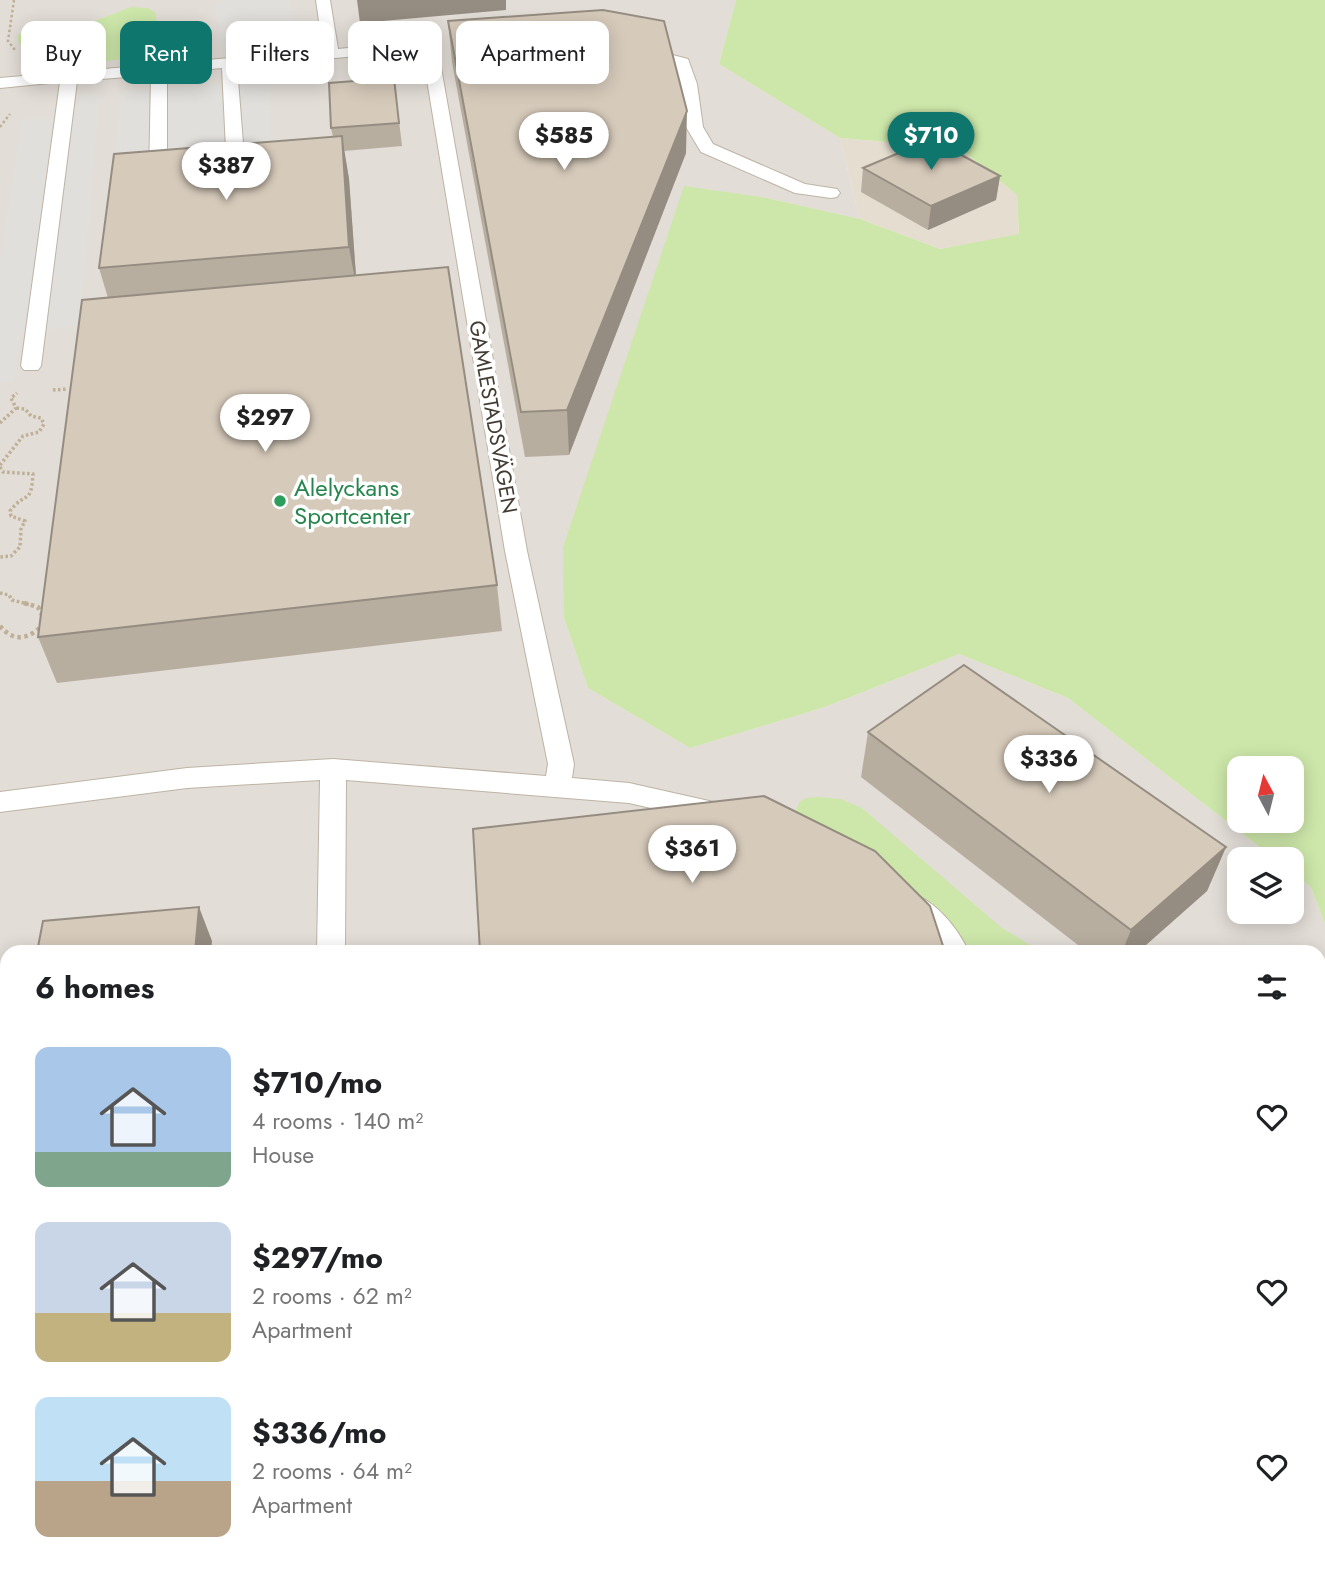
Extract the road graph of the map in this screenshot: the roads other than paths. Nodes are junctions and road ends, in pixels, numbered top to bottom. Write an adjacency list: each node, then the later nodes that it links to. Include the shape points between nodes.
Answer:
1 (323, 0): 2 (lane)
2 (326, 21)
3 (618, 47): 12 (lane, via 682,62 691,90 690,114 698,139 707,148 801,189)
4 (334, 54): 15 (lane, GAMLESTADSVÄGEN, via 436,44 516,551 561,764)
5 (21, 81): 6 (lane, GAMLESTADSVÄGEN)
6 (0, 83)
7 (68, 84): 13 (lane)
8 (159, 84): 11 (lane)
9 (230, 84): 10 (lane)
10 (236, 169)
11 (158, 177)
12 (831, 194)
13 (31, 366)
14 (333, 769): 15 (lane); 16 (lane, via 187,778); 19 (lane)
15 (557, 788): 17 (lane, via 629,793)
16 (0, 802)
17 (744, 820)
18 (887, 884): 20 (lane, via 941,930)
19 (331, 945)
20 (951, 945)

